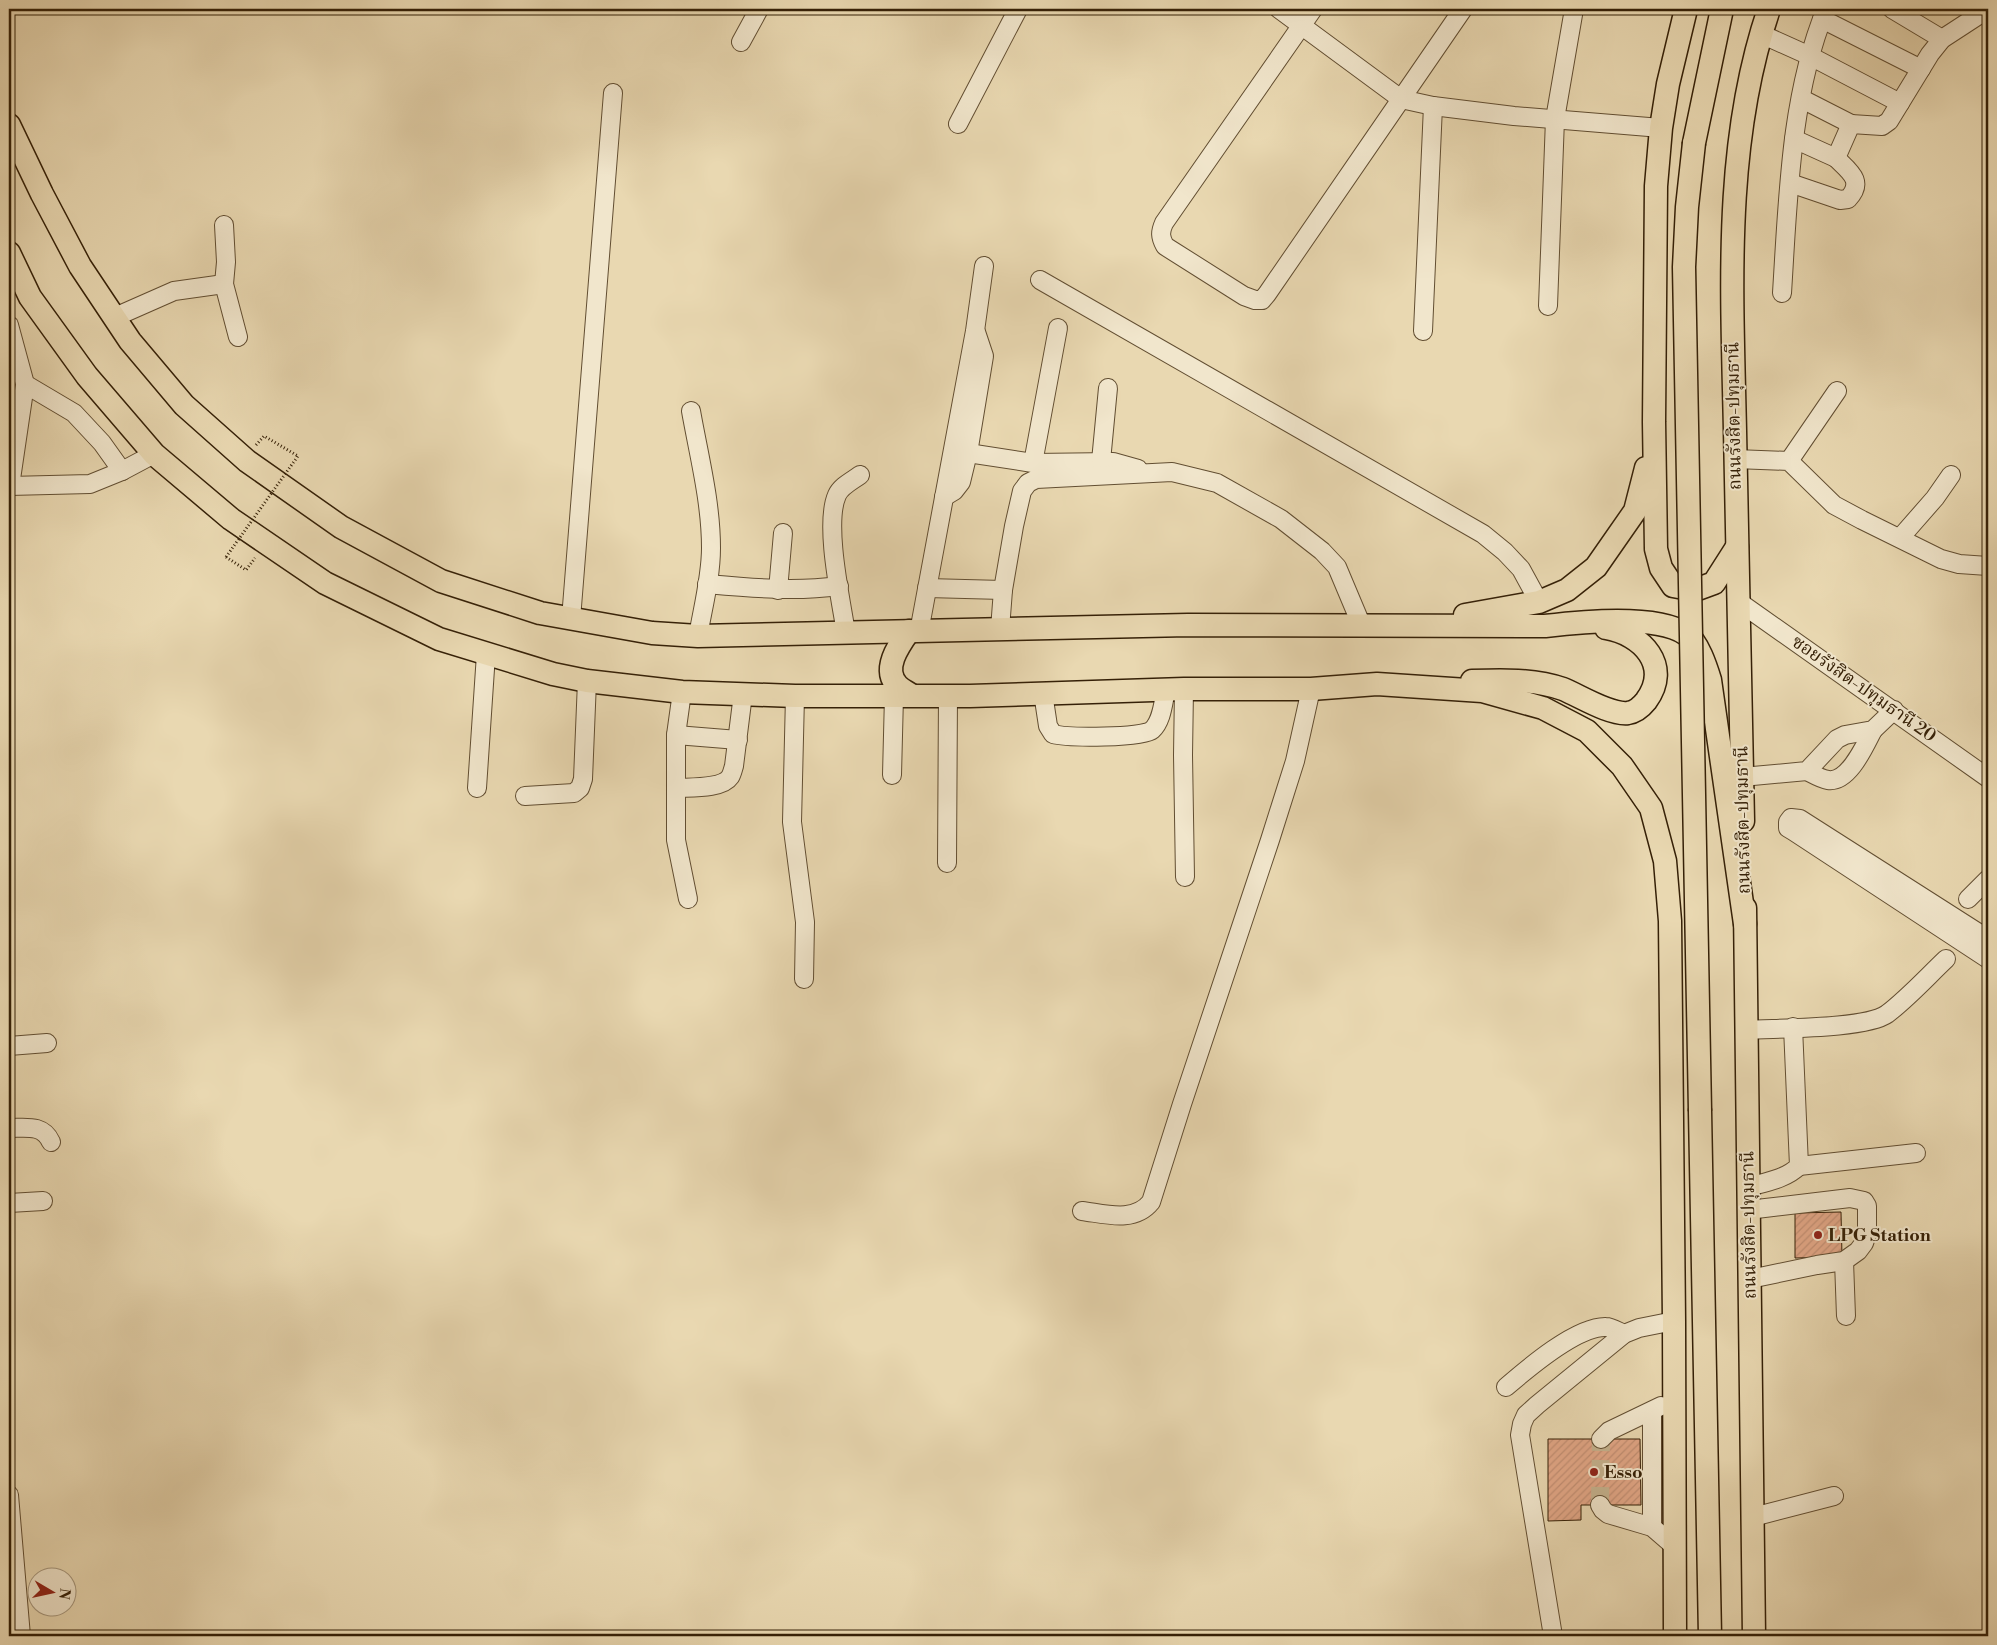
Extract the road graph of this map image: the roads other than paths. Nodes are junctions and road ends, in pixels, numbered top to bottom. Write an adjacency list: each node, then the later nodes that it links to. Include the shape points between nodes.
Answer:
1 (759, 9): 16 (street)
2 (1018, 9): 25 (street)
3 (1280, 9): 13 (street)
4 (1313, 9): 13 (street)
5 (1463, 9): 20 (street)
6 (1574, 9): 24 (street)
7 (1686, 9): 28 (main road)
8 (1722, 9): 148 (main road, bridge, via 1694,143 1684,267)
9 (1769, 9): 14 (main road, ถนนรังสิต-ปทุมธานี)
10 (1892, 9): 15 (street)
11 (1988, 9): 15 (street)
12 (1824, 14): 17 (street); 18 (street)
13 (1303, 25): 20 (street); 20 (street, via 1164,223 1160,232 1165,246 1244,296 1262,300)
14 (1761, 34): 17 (street); 53 (main road, ถนนรังสิต-ปทุมธานี, via 1738,141 1731,268)
15 (1942, 39): 18 (street)
16 (741, 42)
17 (1810, 56): 21 (street); 22 (street)
18 (1921, 69): 22 (street)
19 (613, 93): 74 (street)
20 (1401, 99): 23 (street)
21 (1802, 99): 26 (street); 29 (street)
22 (1900, 103): 26 (street, via 1890,121 1882,126)
23 (1433, 106): 24 (street); 44 (street)
24 (1555, 119): 28 (street); 39 (street)
25 (958, 124)
26 (1851, 124): 30 (street)
27 (9, 125): 40 (main road, via 80,266)
28 (1661, 128): 50 (main road, via 1656,186)
29 (1794, 139): 30 (street); 31 (street)
30 (1836, 158): 31 (street, via 1856,180 1848,199 1840,200)
31 (1790, 183): 38 (street)
32 (224, 225): 37 (street)
33 (9, 253): 35 (main road)
34 (984, 266): 43 (street)
35 (14, 276): 52 (main road, via 87,376)
36 (1040, 280): 72 (street, via 1483,534 1521,569)
37 (224, 284): 40 (street, via 174,291); 45 (street)
38 (1782, 293)
39 (1548, 306)
40 (115, 317): 74 (main road, via 130,341 184,405 244,458 341,527 441,581 540,613)
41 (9, 325): 46 (street)
42 (1058, 328): 56 (street)
43 (975, 331): 51 (street, via 984,356); 62 (street)
44 (1423, 331)
45 (238, 337)
46 (25, 384): 57 (street, via 74,413); 61 (street)
47 (1108, 388): 54 (street)
48 (1837, 391): 55 (street)
49 (691, 411): 67 (street, via 710,522)
50 (1654, 422): 65 (main road, via 1656,549 1661,568 1673,586 1695,590 1714,583); 72 (main road, via 1644,484 1635,511 1596,566 1567,590)
51 (968, 453): 56 (street); 62 (street, via 961,482)
52 (154, 454): 57 (street); 82 (main road, via 231,519 325,583 439,639)
53 (1735, 459): 55 (street); 65 (main road, ถนนรังสิต-ปทุมธานี)
54 (1101, 461): 56 (street); 58 (street, via 1128,465)
55 (1789, 461): 64 (street, via 1834,505)
56 (1033, 463)
57 (122, 471): 61 (street, via 90,484)
58 (1147, 473): 71 (street, via 1036,479 1028,483 1022,491); 75 (street, via 1172,472 1217,483 1281,519 1337,567)
59 (1951, 475): 64 (street)
60 (860, 476): 68 (street, via 841,488 836,496 833,544)
61 (10, 486)
62 (944, 497): 69 (street)
63 (783, 533): 70 (street)
64 (1900, 538): 66 (street, via 1941,559)
65 (1737, 547): 73 (main road, ถนนรังสิต-ปทุมธานี)
66 (1988, 566)
67 (707, 584): 70 (street); 81 (street)
68 (839, 586): 70 (street); 80 (street)
69 (927, 588): 71 (street); 79 (street)
70 (778, 590)
71 (1003, 590): 78 (street)
72 (1539, 602): 76 (main road)
73 (1739, 602): 93 (street, ซอยรังสิต-ปทุมธานี 20); 99 (main road, ถนนรังสิต-ปทุมธานี)
74 (571, 619): 81 (main road, via 652,633)
75 (1361, 624): 76 (main road); 78 (main road)
76 (1423, 625): 77 (main road)
77 (1545, 626): 84 (main road, via 1592,626 1619,630 1639,640 1650,654 1656,670 1653,691 1642,707 1627,713 1614,711 1562,689 1516,680); 111 (main road, via 1579,622 1655,623 1686,634 1703,657 1710,680)
78 (1000, 629): 79 (main road)
79 (914, 632): 80 (main road); 92 (main road, via 895,652 892,669)
80 (846, 633): 81 (main road)
81 (698, 636)
82 (486, 654): 83 (main road); 101 (street)
83 (587, 681): 87 (main road); 103 (street, via 580,788 574,793)
84 (1377, 684): 85 (main road); 133 (main road, via 1482,692 1543,708 1587,731 1622,766 1651,808 1665,861 1670,921)
85 (1311, 689): 86 (main road); 129 (street, via 1295,761 1151,1202 1144,1211 1133,1215)
86 (1175, 690): 88 (main road); 88 (street, via 1152,730 1143,735 1062,737 1053,734 1048,726); 105 (street, via 1183,755)
87 (682, 692): 89 (main road); 95 (street)
88 (1043, 693): 90 (main road)
89 (743, 694): 91 (main road); 96 (street)
90 (948, 695): 92 (main road); 104 (street)
91 (795, 696): 92 (main road); 116 (street, via 792,822 805,922)
92 (903, 696): 98 (street)
93 (1894, 710): 94 (street); 100 (street, ซอยรังสิต-ปทุมธานี 20)
94 (1873, 730): 97 (street, via 1836,739); 97 (street, via 1847,773 1837,780 1829,781)
95 (676, 736): 96 (street); 102 (street)
96 (738, 740): 102 (street, via 731,776 725,782)
97 (1807, 771): 99 (street)
98 (892, 775)
99 (1742, 777): 111 (main road, ถนนรังสิต-ปทุมธานี)
100 (1988, 778)
101 (477, 788)
102 (676, 788): 107 (street, via 676,840)
103 (525, 796)
104 (947, 863)
105 (1185, 877)
106 (1988, 879): 108 (street)
107 (688, 899)
108 (1968, 899)
109 (1930, 901): 110 (street); 110 (street, via 1800,819 1791,818 1788,822 1788,828 1793,832); 112 (street)
110 (1921, 916): 112 (street)
111 (1745, 924): 118 (main road, ถนนรังสิต-ปทุมธานี)
112 (1957, 929): 113 (street); 115 (street)
113 (1988, 939)
114 (1946, 959): 117 (street, via 1886,1015 1867,1022)
115 (1988, 960)
116 (804, 979)
117 (1793, 1027): 118 (street); 124 (street)
118 (1747, 1030): 125 (main road, ถนนรังสิต-ปทุมธานี)
119 (46, 1043): 120 (street)
120 (9, 1046)
121 (9, 1128): 122 (street, via 42,1129)
122 (51, 1142)
123 (1916, 1153): 124 (street)
124 (1799, 1166): 125 (street, via 1786,1176)
125 (1748, 1187): 128 (main road, ถนนรังสิต-ปทุมธานี)
126 (43, 1200): 127 (street)
127 (9, 1202)
128 (1748, 1210): 130 (street, via 1850,1198 1864,1201 1867,1206 1867,1234 1858,1251); 131 (main road, ถนนรังสิต-ปทุมธานี)
129 (1082, 1211)
130 (1844, 1261): 131 (street); 132 (street)
131 (1750, 1279): 142 (main road, ถนนรังสิต-ปทุมธานี)
132 (1846, 1316)
133 (1674, 1320): 134 (street); 136 (main road)
134 (1624, 1334): 135 (street, via 1607,1327 1568,1340); 146 (street, via 1537,1405 1522,1424 1520,1435 1525,1473)
135 (1506, 1387)
136 (1674, 1398): 137 (street); 144 (main road)
137 (1652, 1411): 138 (street, via 1609,1431); 143 (street)
138 (1601, 1439)
139 (9, 1495): 145 (street)
140 (1834, 1496): 142 (street)
141 (1600, 1505): 143 (street, via 1608,1514)
142 (1753, 1517): 149 (main road, ถนนรังสิต-ปทุมธานี)
143 (1652, 1527): 144 (street)
144 (1674, 1546): 147 (main road)
145 (22, 1636)
146 (1553, 1636)
147 (1675, 1636)
148 (1710, 1636)
149 (1754, 1636)

